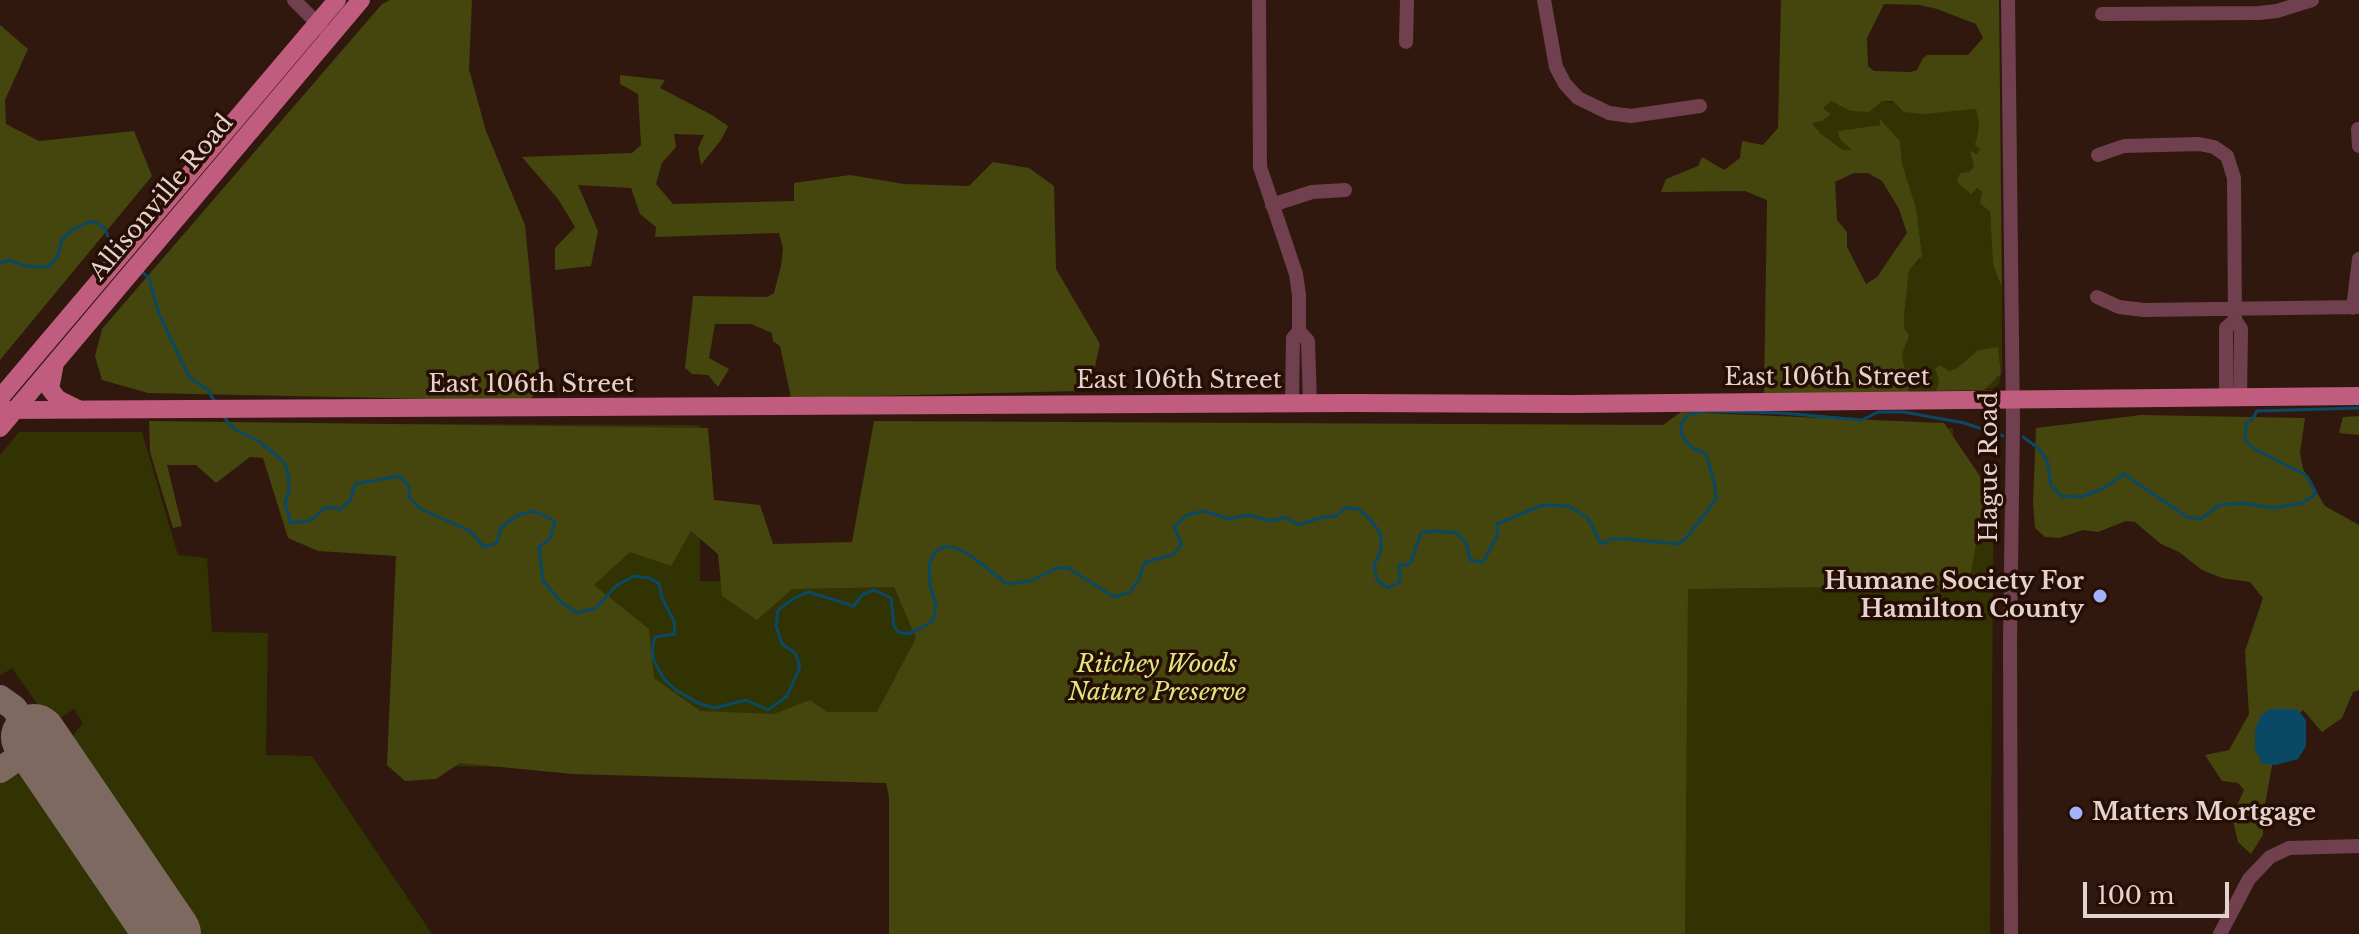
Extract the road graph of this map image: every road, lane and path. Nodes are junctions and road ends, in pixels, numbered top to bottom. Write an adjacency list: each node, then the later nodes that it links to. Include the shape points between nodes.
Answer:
1 (294, 0): 11 (street)
2 (361, 0): 8 (main road, Allisonville Road)
3 (1259, 0): 18 (street, via 1259,157)
4 (1407, 0): 12 (street)
5 (1544, 0): 13 (street, via 1556,67 1585,102 1631,116)
6 (2008, 0): 27 (street, Hague Road)
7 (2312, 0): 9 (street, via 2277,11)
8 (334, 7): 11 (main road, Allisonville Road)
9 (2187, 7): 10 (street)
10 (2102, 14)
11 (323, 30): 20 (main road, Allisonville Road)
12 (1406, 42)
13 (1700, 106)
14 (2358, 129): 15 (street)
15 (2359, 146)
16 (2098, 155): 23 (street, via 2124,146 2199,144 2227,156 2234,178)
17 (1345, 190): 18 (street, via 1312,192)
18 (1272, 205): 28 (street, via 1296,274 1299,331 1308,341)
19 (2359, 259): 22 (street)
20 (114, 277): 24 (main road, Allisonville Road); 29 (main road, Allisonville Road)
21 (2097, 297): 23 (street, via 2127,309)
22 (2356, 308): 23 (street)
23 (2235, 315): 26 (street, via 2241,329)
24 (56, 360): 29 (main road, Allisonville Road); 30 (main road, via 50,389)
25 (2359, 396): 26 (main road, East 106th Street)
26 (2233, 398): 27 (main road, East 106th Street)
27 (2013, 401): 28 (main road, East 106th Street); 33 (street, Hague Road)
28 (1301, 404): 30 (main road, East 106th Street)
29 (5, 406): 30 (main road, East 106th Street); 31 (main road, Allisonville Road)
30 (84, 412)
31 (0, 428)
32 (2359, 846): 34 (street, via 2289,848 2270,857 2249,879)
33 (2011, 934)
34 (2220, 934)

